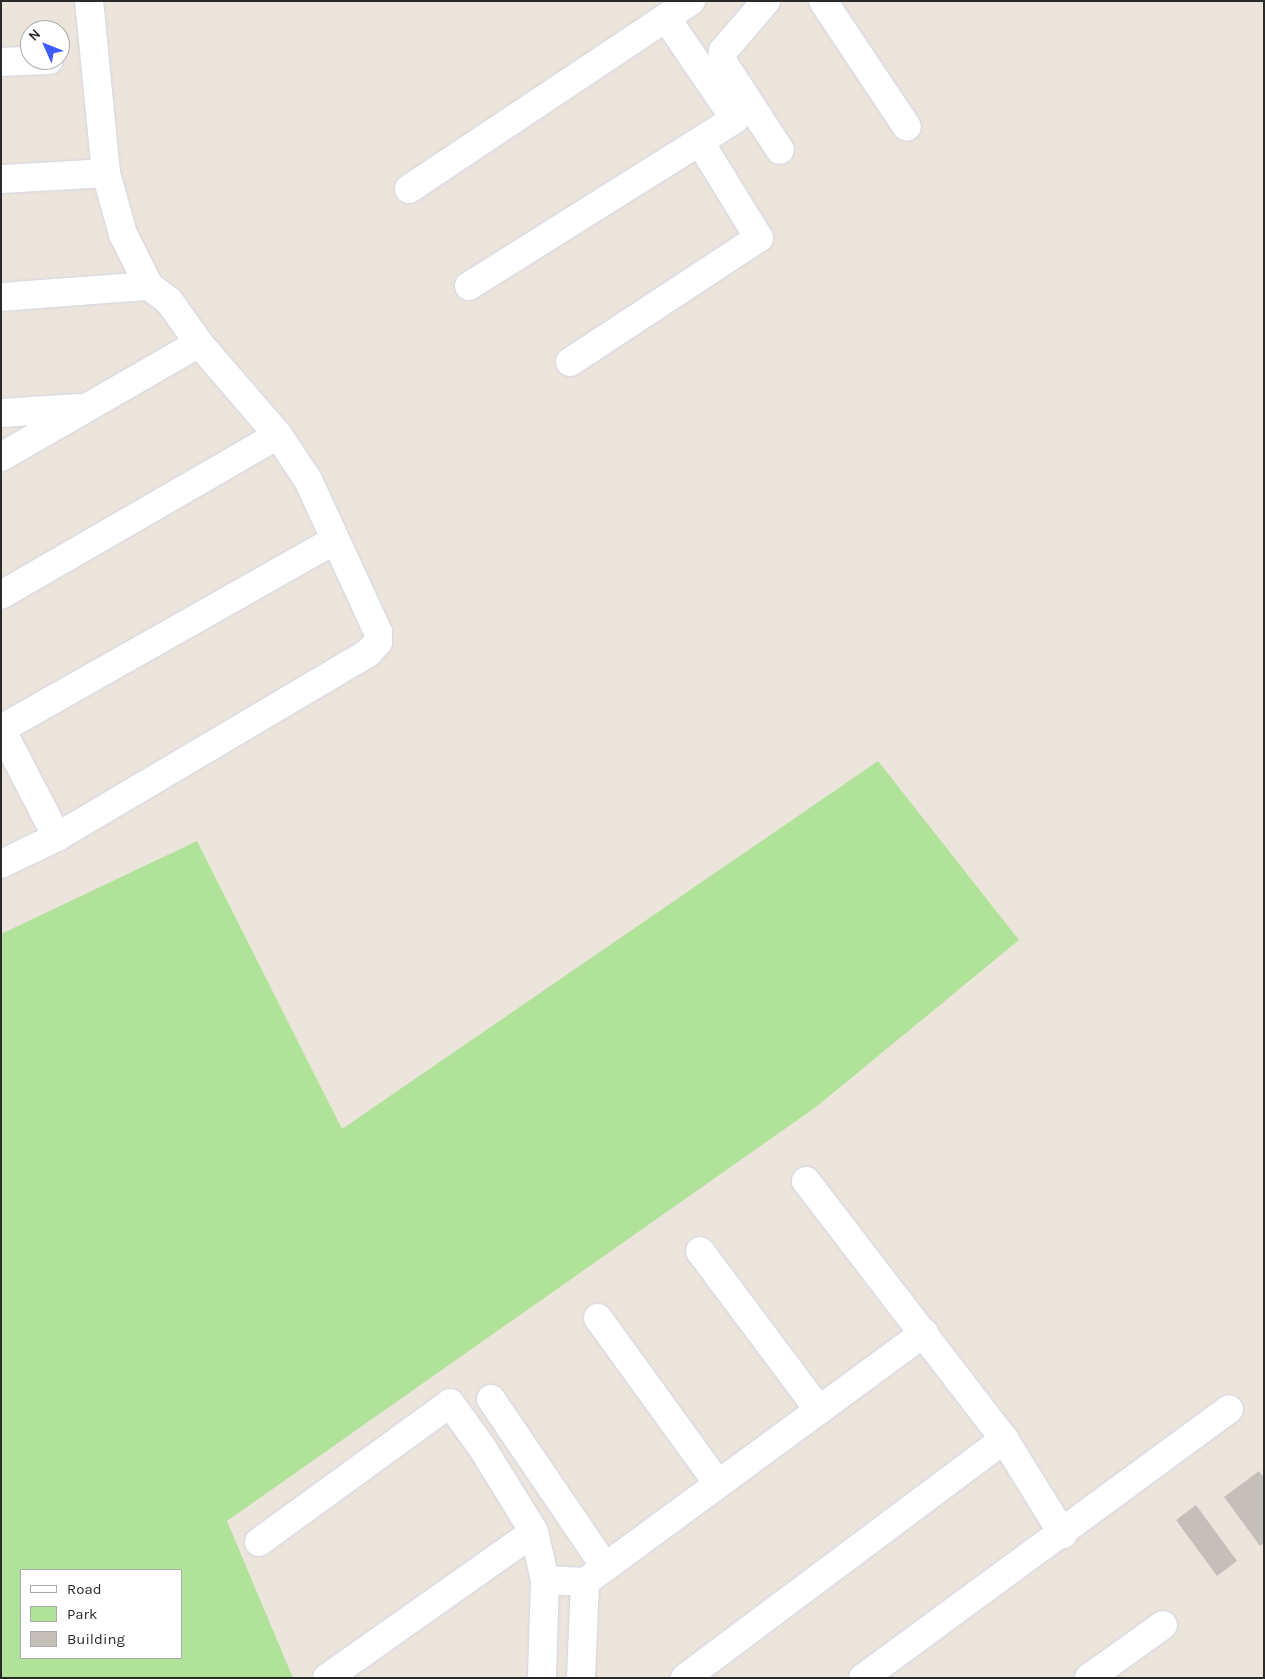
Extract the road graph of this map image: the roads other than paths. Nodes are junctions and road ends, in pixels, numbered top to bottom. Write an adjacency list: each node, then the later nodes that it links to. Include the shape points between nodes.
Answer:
1 (89, 1): 6 (street)
2 (691, 1): 5 (street)
3 (766, 1): 12 (street, via 722,52 722,61)
4 (823, 1): 10 (street)
5 (666, 18): 11 (street, via 735,120); 15 (street)
6 (94, 58): 7 (street); 13 (street)
7 (70, 59)
8 (20, 61): 9 (street)
9 (1, 62)
10 (907, 127)
11 (700, 142): 17 (street); 20 (street, via 759,238)
12 (780, 150)
13 (106, 172): 14 (street); 16 (street, via 123,234)
14 (1, 179)
15 (409, 189)
16 (149, 286): 18 (street); 19 (street, via 169,301)
17 (469, 286)
18 (1, 296)
19 (199, 343): 21 (street); 23 (street)
20 (570, 362)
21 (85, 408): 22 (street); 24 (street)
22 (1, 413)
23 (278, 435): 25 (street, via 308,480); 26 (street)
24 (1, 457)
25 (335, 540): 27 (street, via 378,632 378,642 368,653); 27 (street, via 1,729)
26 (1, 594)
27 (56, 837): 28 (street)
28 (1, 864)
29 (806, 1181): 32 (street)
30 (700, 1251): 35 (street)
31 (598, 1318): 37 (street)
32 (924, 1333): 35 (street); 36 (street)
33 (491, 1399): 41 (street)
34 (1229, 1409): 39 (street)
35 (819, 1410): 37 (street)
36 (1004, 1439): 39 (street); 47 (street)
37 (718, 1484): 41 (street)
38 (534, 1532): 40 (street, via 483,1449 450,1403); 42 (street); 44 (street)
39 (1063, 1534): 48 (street)
40 (259, 1542)
41 (595, 1574): 42 (street); 46 (street)
42 (545, 1580): 45 (street)
43 (1163, 1625): 49 (street)
44 (327, 1678)
45 (542, 1678)
46 (582, 1678)
47 (685, 1678)
48 (863, 1678)
49 (1089, 1678)

